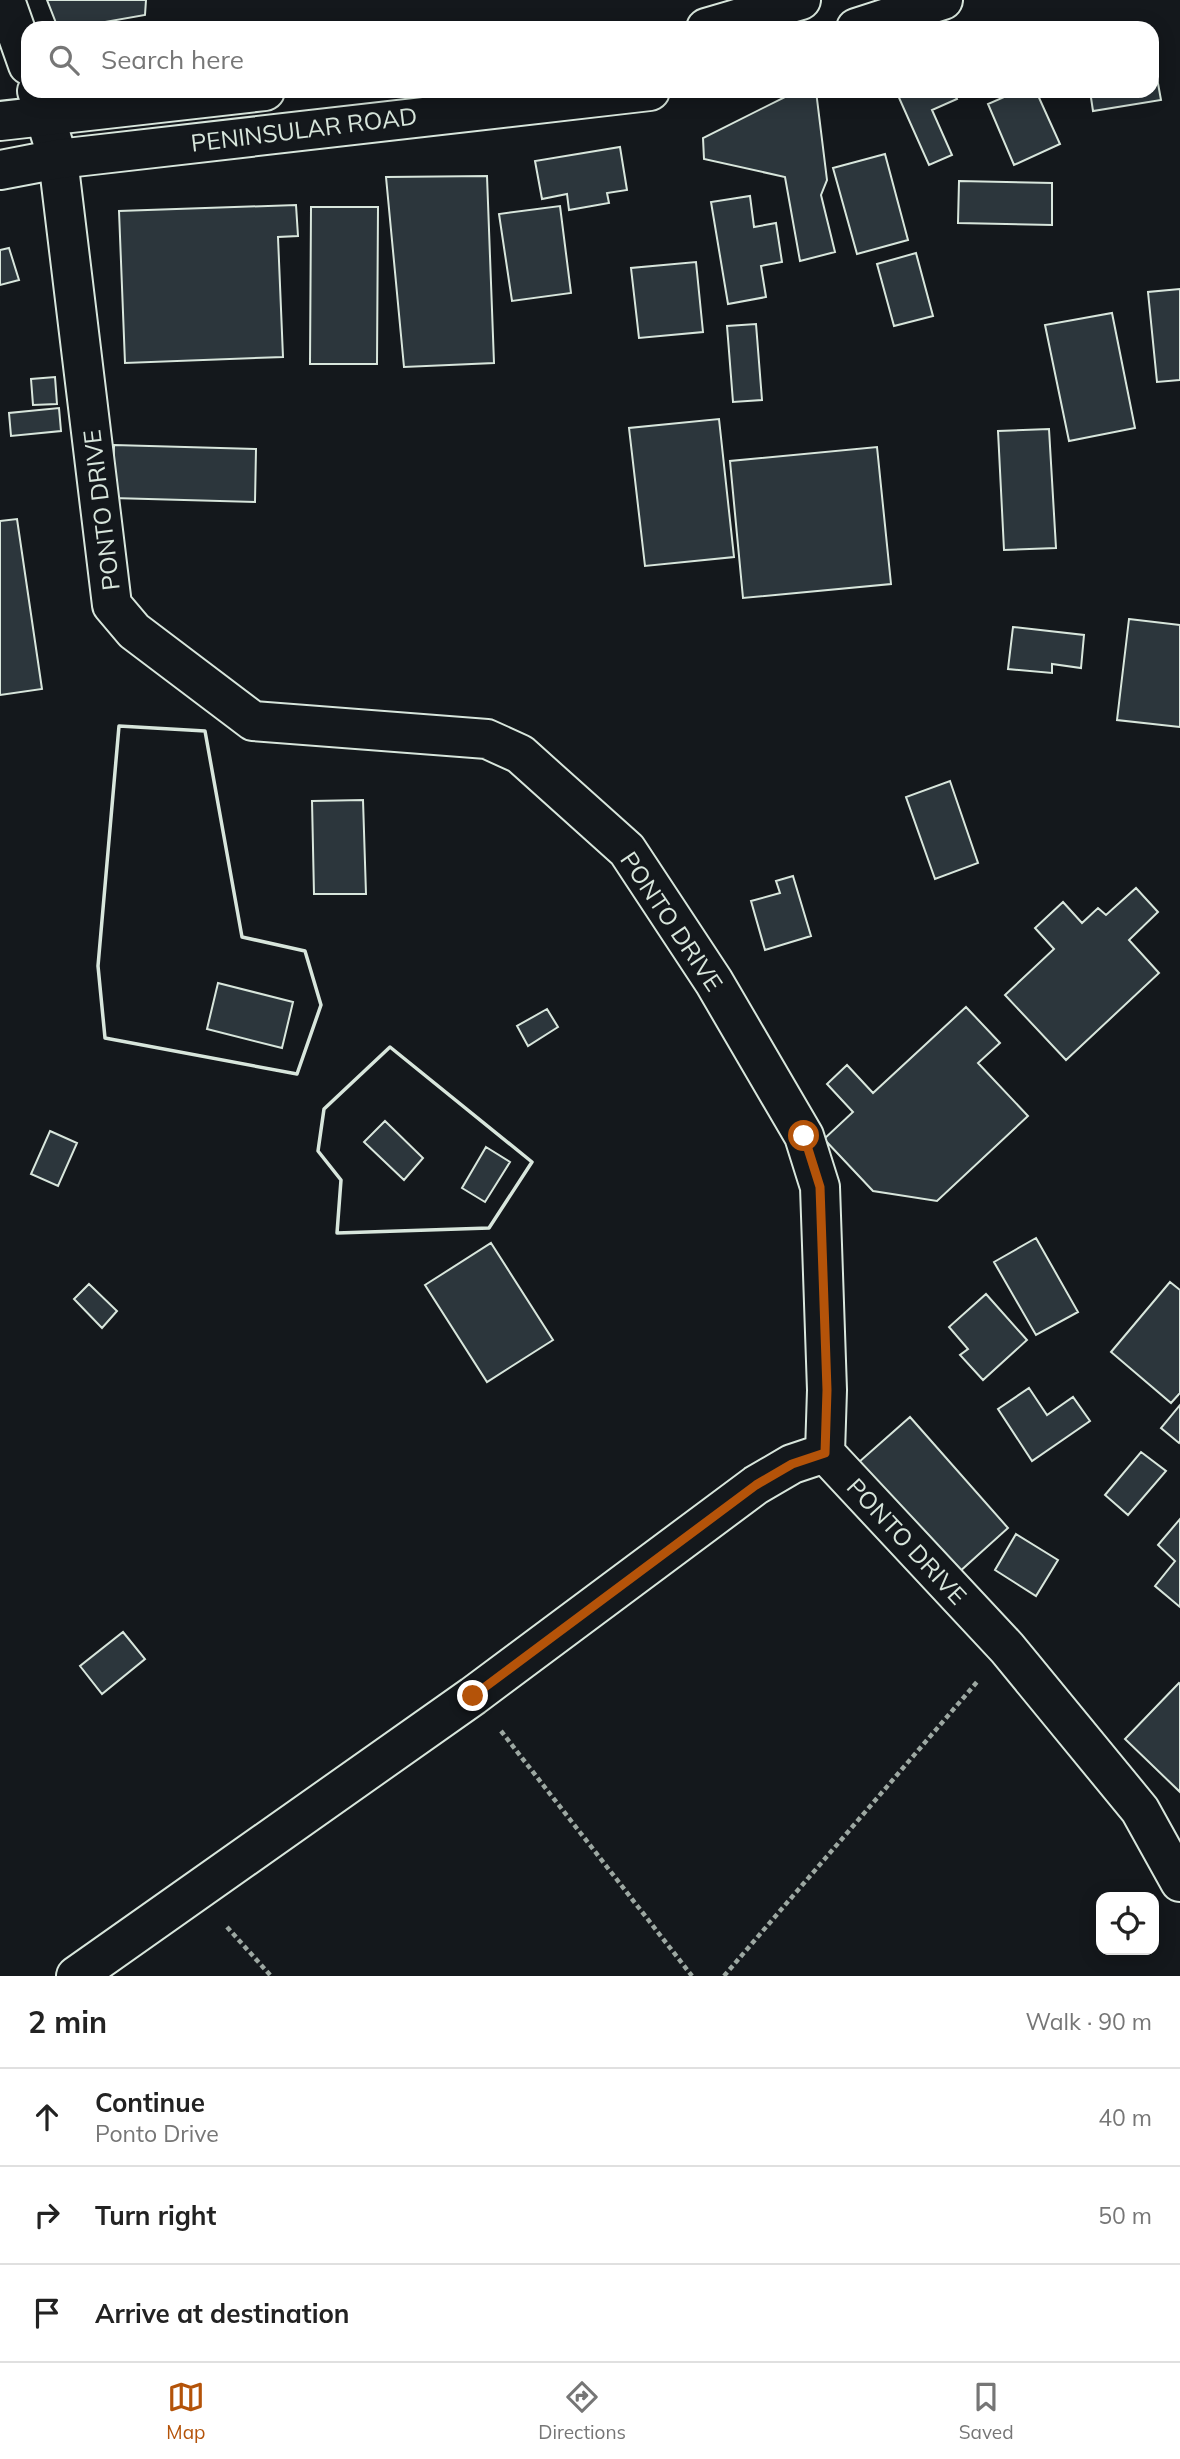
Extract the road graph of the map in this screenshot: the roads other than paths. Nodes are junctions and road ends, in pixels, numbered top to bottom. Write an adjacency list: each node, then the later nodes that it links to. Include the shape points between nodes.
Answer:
1 (5, 0): 6 (street)
2 (801, 0): 4 (street)
3 (943, 0): 5 (street)
4 (730, 21)
5 (878, 21)
6 (21, 45)
7 (134, 98): 9 (street, PENINSULAR ROAD)
8 (589, 98): 11 (street, PENINSULAR ROAD)
9 (41, 103): 10 (street, PENINSULAR ROAD); 11 (street, PONTO DRIVE)
10 (0, 121)
11 (58, 159): 12 (street, PENINSULAR ROAD); 13 (street, PONTO DRIVE, via 112,605 134,631 253,721 487,739 520,754 627,850 714,982 804,1136 820,1187)
12 (0, 170)
13 (825, 1453): 14 (street, PONTO DRIVE, via 1007,1648 1140,1810); 15 (street, via 792,1464 756,1485 473,1696)
14 (1180, 1882)
15 (76, 1976)

